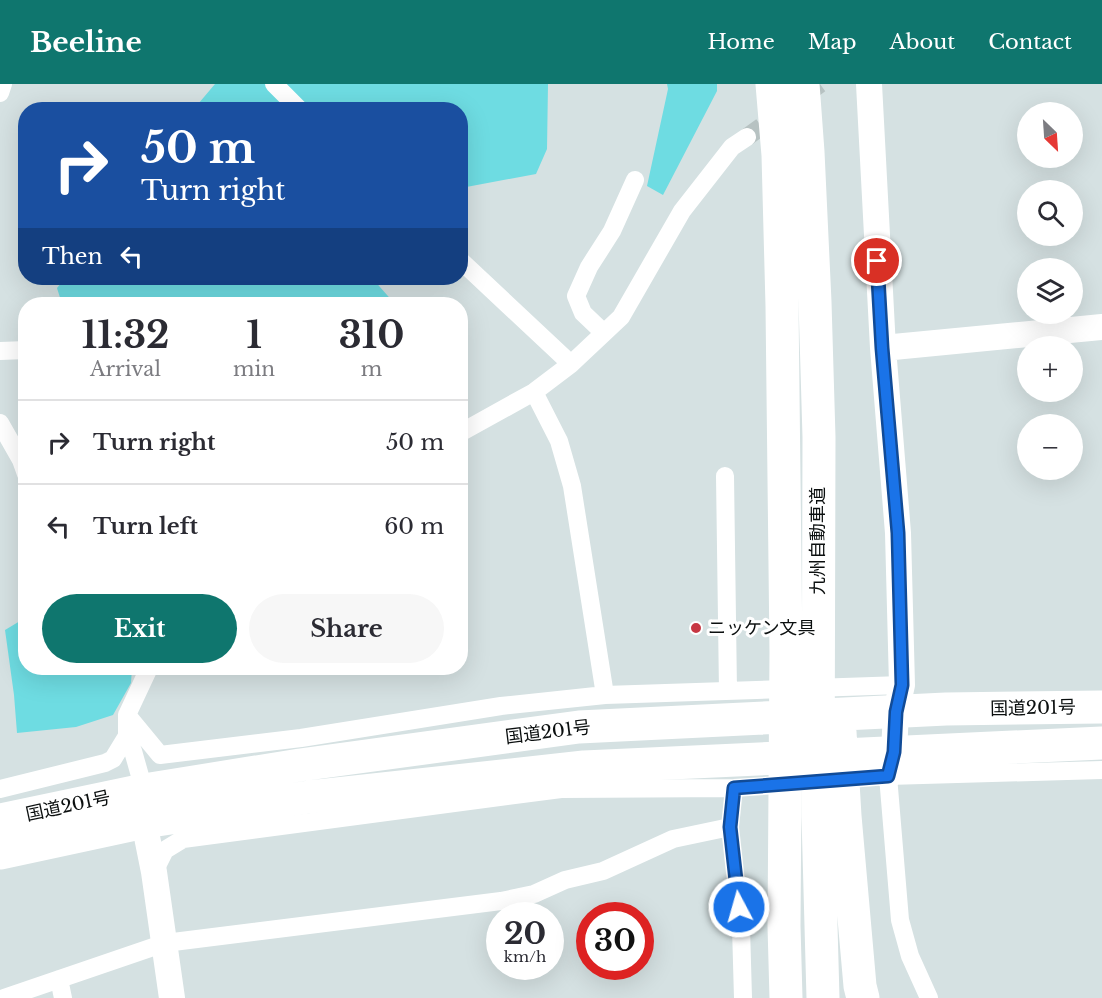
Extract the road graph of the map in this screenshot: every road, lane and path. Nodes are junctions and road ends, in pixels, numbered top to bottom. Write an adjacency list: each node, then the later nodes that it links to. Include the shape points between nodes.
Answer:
1 (3, 84): 6 (street)
2 (274, 84): 7 (street)
3 (772, 84): 22 (highway, 九州自動車道, via 782,306)
4 (803, 84): 22 (highway, via 819,437)
5 (868, 84): 13 (street)
6 (0, 93)
7 (292, 102)
8 (747, 137): 12 (street, via 732,147 682,211 621,317)
9 (634, 180): 12 (street, via 612,231 576,296 583,313)
10 (468, 267): 16 (street)
11 (1102, 327): 13 (street)
12 (604, 333): 16 (street)
13 (882, 348): 26 (street, via 898,533)
14 (18, 350): 15 (street)
15 (0, 351)
16 (571, 364): 17 (street)
17 (534, 392): 19 (street); 25 (street, via 559,441 572,486)
18 (0, 423): 20 (street)
19 (468, 429)
20 (18, 455)
21 (725, 476): 24 (street)
22 (813, 650): 36 (highway, 九州自動車道); 48 (highway, 九州自動車道, via 786,820)
23 (146, 675): 28 (street)
24 (728, 691): 25 (street); 26 (street)
25 (605, 695): 28 (street, via 160,755)
26 (899, 699): 27 (highway, 国道201号, via 946,709); 31 (street); 35 (highway, 国道201号, via 579,727)
27 (1102, 707)
28 (127, 715): 29 (street)
29 (127, 736): 34 (street, via 113,759 105,763); 35 (street)
30 (1102, 743): 31 (highway, 国道201号)
31 (891, 764): 32 (street); 33 (street); 38 (highway, 国道201号, via 584,767 309,797); 51 (street, via 900,920 910,956)
32 (1102, 770)
33 (734, 788): 39 (street); 41 (street, via 561,789 183,839 165,850)
34 (0, 789)
35 (144, 790): 37 (highway, 国道201号); 38 (street)
36 (832, 817): 49 (highway, 九州自動車道); 50 (highway)
37 (0, 820)
38 (144, 822): 40 (highway, 国道201号); 41 (street)
39 (730, 827): 42 (street, via 673,839 603,871 565,880 534,894); 47 (street, via 741,927)
40 (0, 853)
41 (154, 872): 42 (street)
42 (165, 943): 43 (street); 46 (street)
43 (59, 979): 44 (street); 45 (street)
44 (4, 998)
45 (63, 998)
46 (172, 998)
47 (743, 998)
48 (786, 998)
49 (823, 998)
50 (863, 998)
51 (929, 998)

